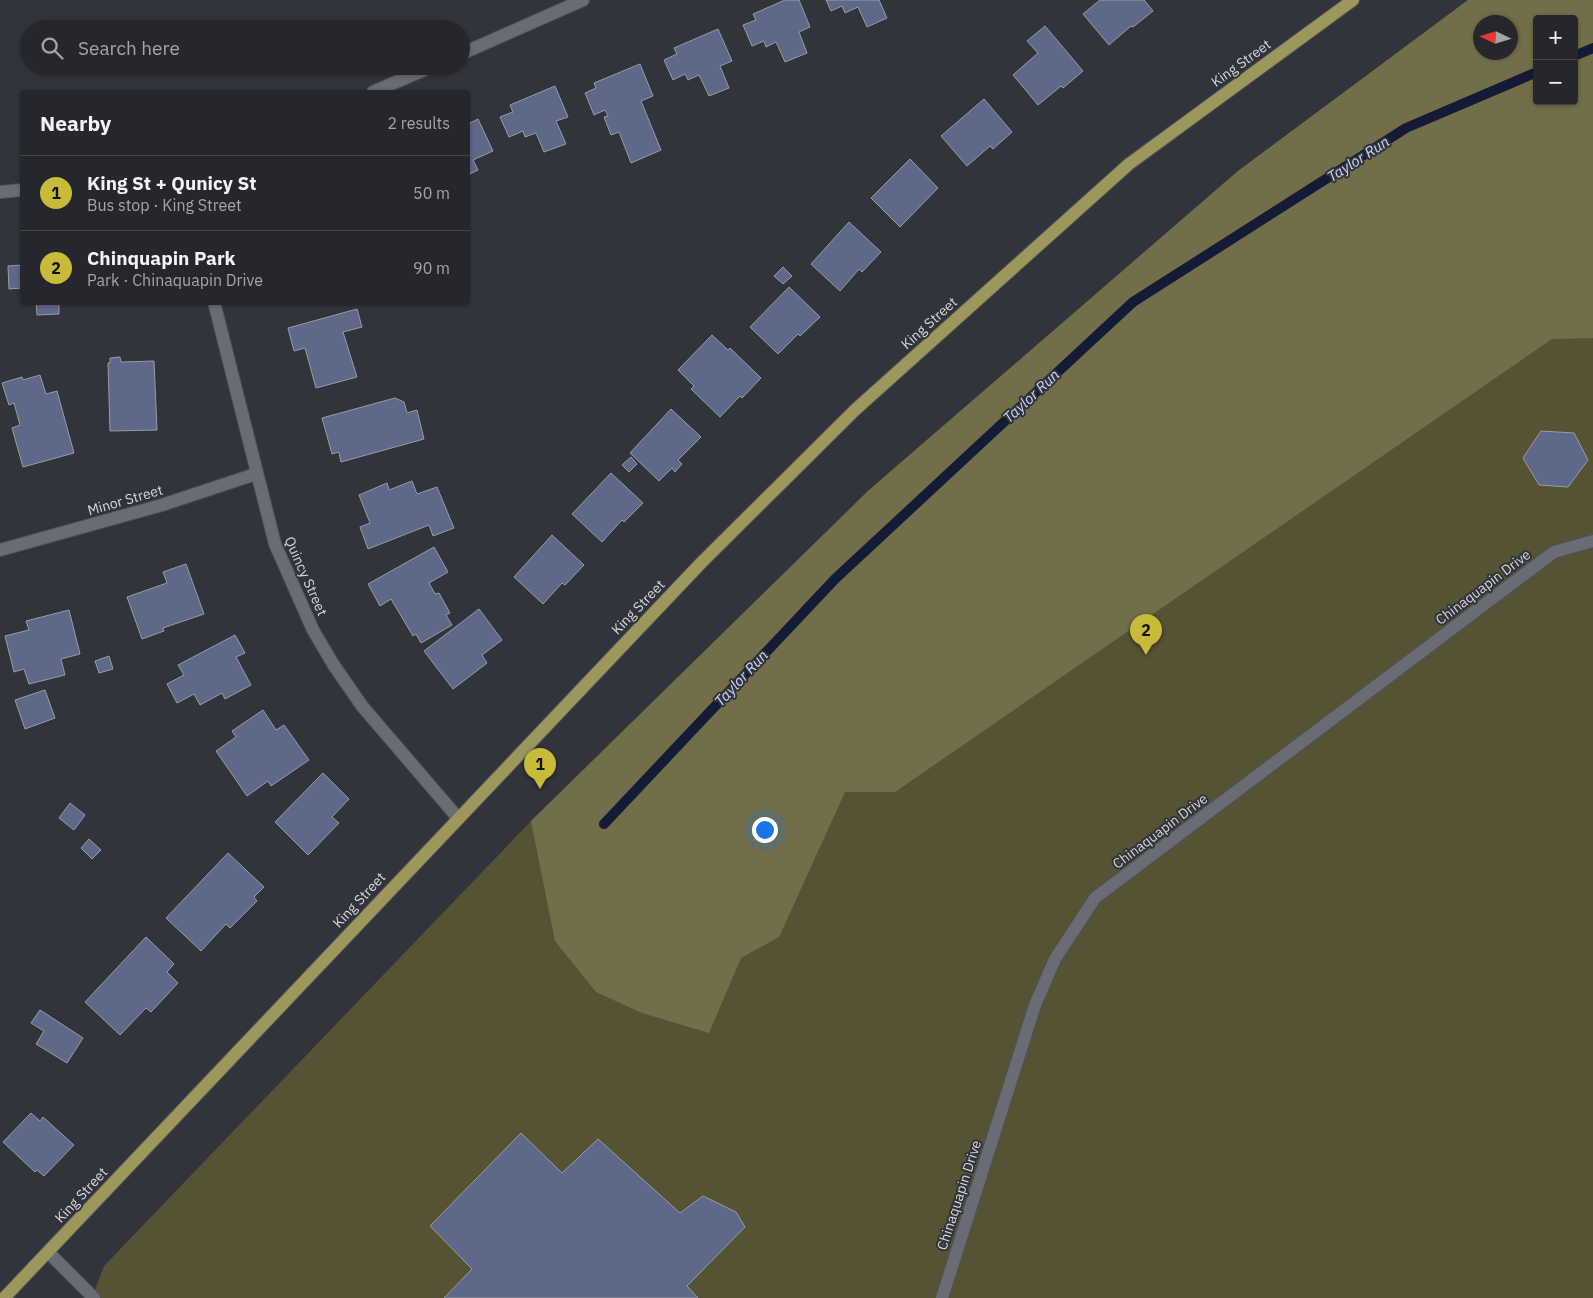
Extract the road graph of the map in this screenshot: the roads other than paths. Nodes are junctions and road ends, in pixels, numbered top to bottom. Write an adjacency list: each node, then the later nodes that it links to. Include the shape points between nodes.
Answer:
1 (583, 0): 3 (street)
2 (1353, 0): 12 (main road, King Street, via 1129,164 862,403 701,563)
3 (470, 50)
4 (412, 75): 5 (street)
5 (378, 90)
6 (20, 190): 7 (street)
7 (0, 192)
8 (215, 305): 9 (street, Quincy Street)
9 (256, 474): 11 (street, Minor Street, via 162,505); 12 (street, Quincy Street, via 275,544 313,630 362,706)
10 (1593, 541): 16 (street, Chinaquapin Drive, via 1554,552 1095,898 1054,959 1035,1005)
11 (0, 550)
12 (458, 818): 13 (main road, King Street)
13 (48, 1252): 14 (main road, King Street); 15 (street)
14 (4, 1298)
15 (94, 1298)
16 (942, 1298)

